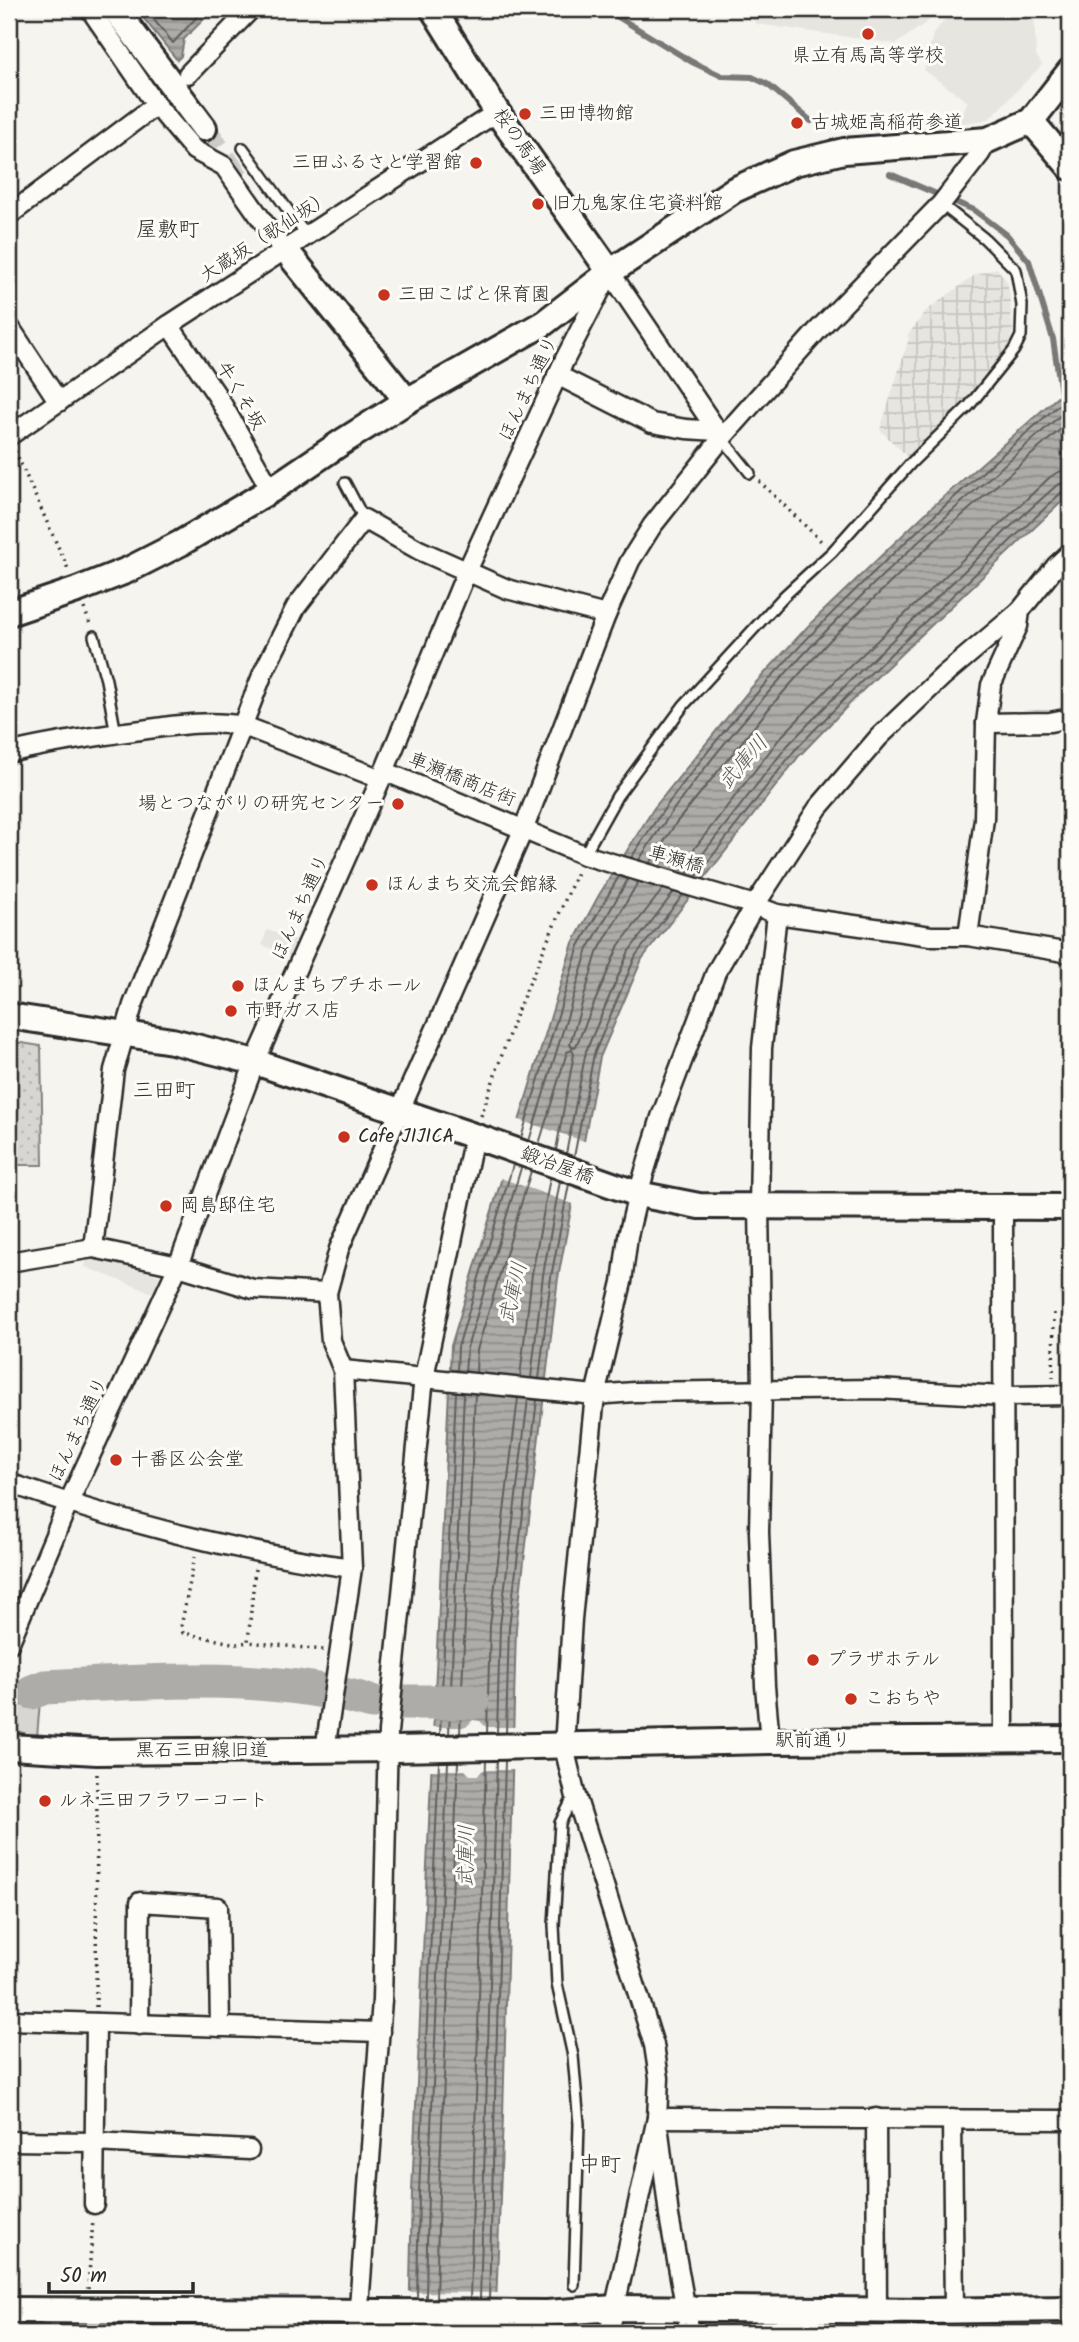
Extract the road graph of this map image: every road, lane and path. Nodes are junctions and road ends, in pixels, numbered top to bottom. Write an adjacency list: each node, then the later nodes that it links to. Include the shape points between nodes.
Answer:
1 (90, 9): 7 (street)
2 (116, 9): 10 (street)
3 (251, 9): 6 (street)
4 (433, 9): 8 (street, 桜の馬場)
5 (1070, 71): 9 (street)
6 (188, 74)
7 (156, 105): 15 (street); 17 (street, via 194,150 224,166)
8 (498, 112): 16 (street, 大蔵坂（歌仙坂）); 18 (street, 桜の馬場)
9 (1031, 121): 11 (street); 13 (street)
10 (204, 128)
11 (988, 140): 14 (street); 18 (street, via 844,151 794,163 734,190)
12 (243, 148): 16 (lane)
13 (1070, 167)
14 (946, 198): 24 (street); 31 (lane, via 1016,270 1021,336 969,406)
15 (9, 215)
16 (306, 235): 17 (street, 大蔵坂（歌仙坂）)
17 (288, 254): 19 (street, 大蔵坂（歌仙坂）); 22 (street)
18 (610, 272): 21 (street, ほんまち通り); 22 (street, via 544,323); 24 (street)
19 (169, 325): 23 (street, 大蔵坂（歌仙坂）); 29 (street, 牛くそ坂, via 218,397)
20 (9, 326): 23 (street)
21 (557, 375): 24 (street, via 652,423); 33 (street, ほんまち通り)
22 (408, 401): 29 (street)
23 (59, 402): 25 (street, 大蔵坂（歌仙坂）)
24 (719, 434): 27 (lane); 37 (street, via 630,561)
25 (9, 436)
26 (23, 467): 34 (path)
27 (750, 472): 31 (path)
28 (345, 483): 30 (lane)
29 (271, 490): 34 (street, via 181,543)
30 (364, 519): 33 (street); 41 (street, via 296,607 263,673)
31 (832, 552): 46 (lane, via 784,596 684,705 617,796)
32 (1070, 553): 35 (street)
33 (467, 571): 37 (street, via 507,589); 44 (street, ほんまち通り)
34 (77, 590): 36 (street)
35 (1020, 611): 40 (street, via 1018,626 991,685); 47 (street, via 880,737 818,808)
36 (9, 613)
37 (606, 615): 45 (street)
38 (94, 636): 42 (lane)
39 (1070, 718): 40 (street)
40 (986, 723): 49 (street, via 984,819)
41 (244, 726): 42 (street, 車瀬橋商店街, via 202,722); 44 (street, 車瀬橋商店街); 52 (street)
42 (116, 734): 43 (street, 車瀬橋商店街)
43 (9, 753)
44 (383, 775): 45 (street, 車瀬橋商店街); 53 (street, ほんまち通り)
45 (524, 828): 46 (street, 車瀬橋商店街); 54 (street)
46 (588, 856): 47 (street, 車瀬橋); 55 (path, via 516,1014)
47 (752, 904): 48 (street, 車瀬橋); 56 (street, via 716,972)
48 (777, 914): 49 (street, 車瀬橋, via 931,936); 57 (street, via 762,1048)
49 (968, 936): 50 (street, 車瀬橋)
50 (1070, 953)
51 (9, 1016): 52 (street, 鍛冶屋橋)
52 (124, 1033): 53 (street, 鍛冶屋橋); 60 (street, via 114,1070)
53 (255, 1062): 54 (street, 鍛冶屋橋); 62 (street, ほんまち通り)
54 (399, 1110): 55 (street, 鍛冶屋橋); 63 (street, via 339,1249)
55 (479, 1138): 56 (street, 鍛冶屋橋); 66 (street)
56 (634, 1193): 57 (street, 鍛冶屋橋, via 699,1206); 68 (street, via 622,1282)
57 (759, 1207): 59 (street, 鍛冶屋橋); 67 (street)
58 (1070, 1207): 59 (street, 鍛冶屋橋)
59 (1003, 1208): 70 (street)
60 (93, 1248): 61 (street); 62 (street)
61 (9, 1262)
62 (178, 1266): 63 (street, via 253,1289); 72 (street, ほんまち通り)
63 (327, 1293): 65 (street, via 331,1341)
64 (1054, 1313): 69 (path)
65 (343, 1370): 66 (street); 75 (street)
66 (428, 1378): 68 (street); 84 (street)
67 (762, 1390): 68 (street); 70 (street, via 877,1389); 81 (street, via 759,1532)
68 (591, 1394): 83 (street)
69 (1062, 1394): 70 (street)
70 (1003, 1396): 80 (street)
71 (9, 1483): 72 (street)
72 (68, 1504): 73 (street); 77 (street, ほんまち通り)
73 (199, 1540): 74 (street); 76 (path, via 183,1633)
74 (257, 1552): 75 (street); 76 (path)
75 (352, 1568): 78 (street)
76 (248, 1642): 78 (path)
77 (9, 1644)
78 (340, 1652): 85 (street)
79 (1070, 1738): 80 (street, 駅前通り)
80 (1004, 1740): 81 (street, 駅前通り)
81 (770, 1741): 83 (street, 駅前通り)
82 (9, 1747): 86 (street, 黒石三田線旧道)
83 (559, 1747): 84 (street, 駅前通り); 87 (street)
84 (391, 1749): 85 (street, 黒石三田線旧道); 92 (street)
85 (325, 1750): 86 (street, 黒石三田線旧道)
86 (97, 1752): 89 (path)
87 (575, 1793): 93 (street, via 654,2045 659,2078); 101 (lane, via 560,1823 554,1924 557,1984 573,2056 579,2124)
88 (9, 2020): 89 (street)
89 (96, 2023): 90 (street); 98 (street)
90 (139, 2025): 91 (street); 91 (street, via 140,1902 218,1907)
91 (220, 2027): 92 (street)
92 (380, 2032): 108 (street)
93 (657, 2118): 94 (street); 102 (street); 109 (street)
94 (876, 2118): 95 (street); 106 (street)
95 (952, 2119): 96 (street); 107 (street)
96 (1070, 2120)
97 (9, 2141): 98 (street)
98 (94, 2142): 99 (street); 100 (street)
99 (249, 2150)
100 (94, 2204): 104 (path)
101 (574, 2284)
102 (614, 2308): 108 (street); 109 (street); 110 (street)
103 (1070, 2309): 107 (street)
104 (87, 2310): 105 (street); 108 (street)
105 (9, 2311)
106 (877, 2311): 107 (street); 109 (street)
107 (954, 2311)
108 (362, 2320)
109 (688, 2321)
110 (609, 2333)

